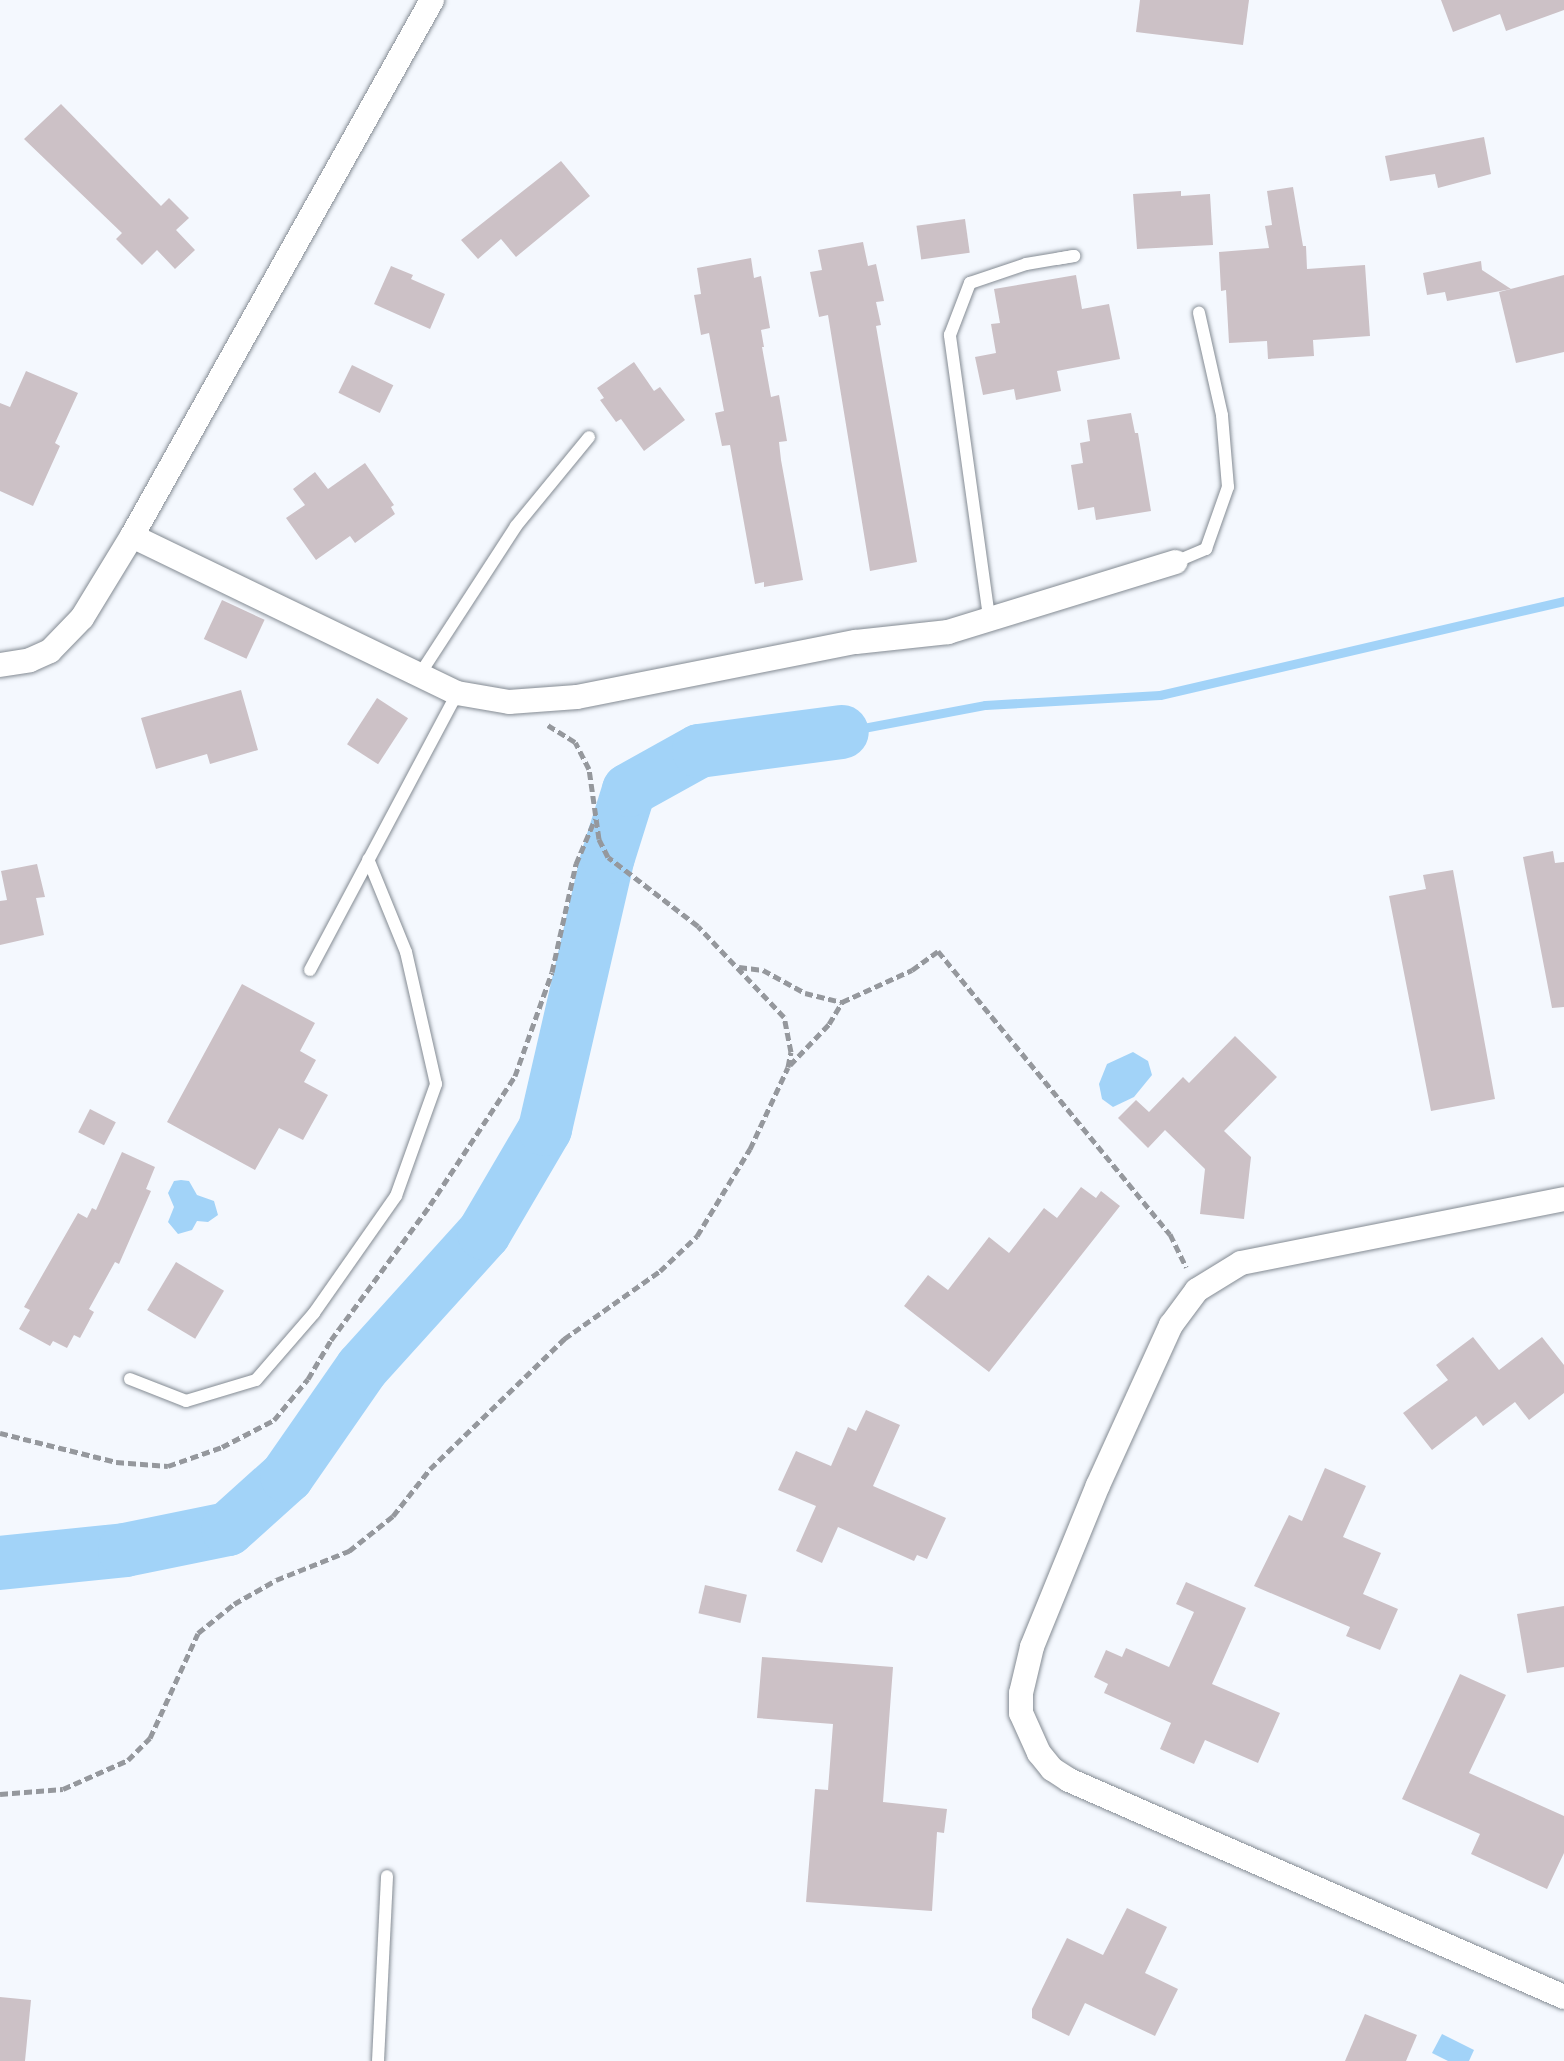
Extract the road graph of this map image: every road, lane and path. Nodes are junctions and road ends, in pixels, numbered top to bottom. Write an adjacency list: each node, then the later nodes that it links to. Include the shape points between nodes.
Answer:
1 (432, 0): 5 (street)
2 (1057, 259): 7 (lane, via 1074,256 1026,264 970,283 950,335)
3 (1199, 313): 6 (lane, via 1222,415 1228,487 1206,549)
4 (589, 437): 9 (lane, via 516,526)
5 (132, 536): 8 (street, via 67,636 30,660); 9 (street)
6 (1175, 562): 7 (street)
7 (989, 617): 11 (street, via 948,632 856,642 577,697)
8 (0, 665)
9 (420, 674): 10 (street)
10 (457, 693): 11 (street); 12 (lane)
11 (509, 702): 13 (path, via 575,742 589,769 599,839 608,857 698,926)
12 (368, 859): 14 (lane); 19 (lane, via 406,952 436,1084 396,1196 314,1313 256,1380 186,1401)
13 (736, 966): 15 (path, via 763,970 805,993); 16 (path, via 784,1017 791,1052)
14 (310, 970)
15 (842, 1002): 16 (path, via 829,1024); 18 (path, via 912,970 938,951 1170,1234)
16 (788, 1067): 20 (path, via 732,1182 697,1236 660,1271 564,1339 430,1469 393,1516 349,1551 276,1580 198,1633 150,1738 128,1760 63,1789)
17 (1564, 1199): 18 (street, via 1241,1263)
18 (1197, 1290): 22 (street, via 1165,1338 1032,1647 1021,1693 1029,1735 1052,1769 1069,1780)
19 (130, 1379)
20 (0, 1794)
21 (387, 1876): 23 (lane)
22 (1564, 1997)
23 (378, 2061)

